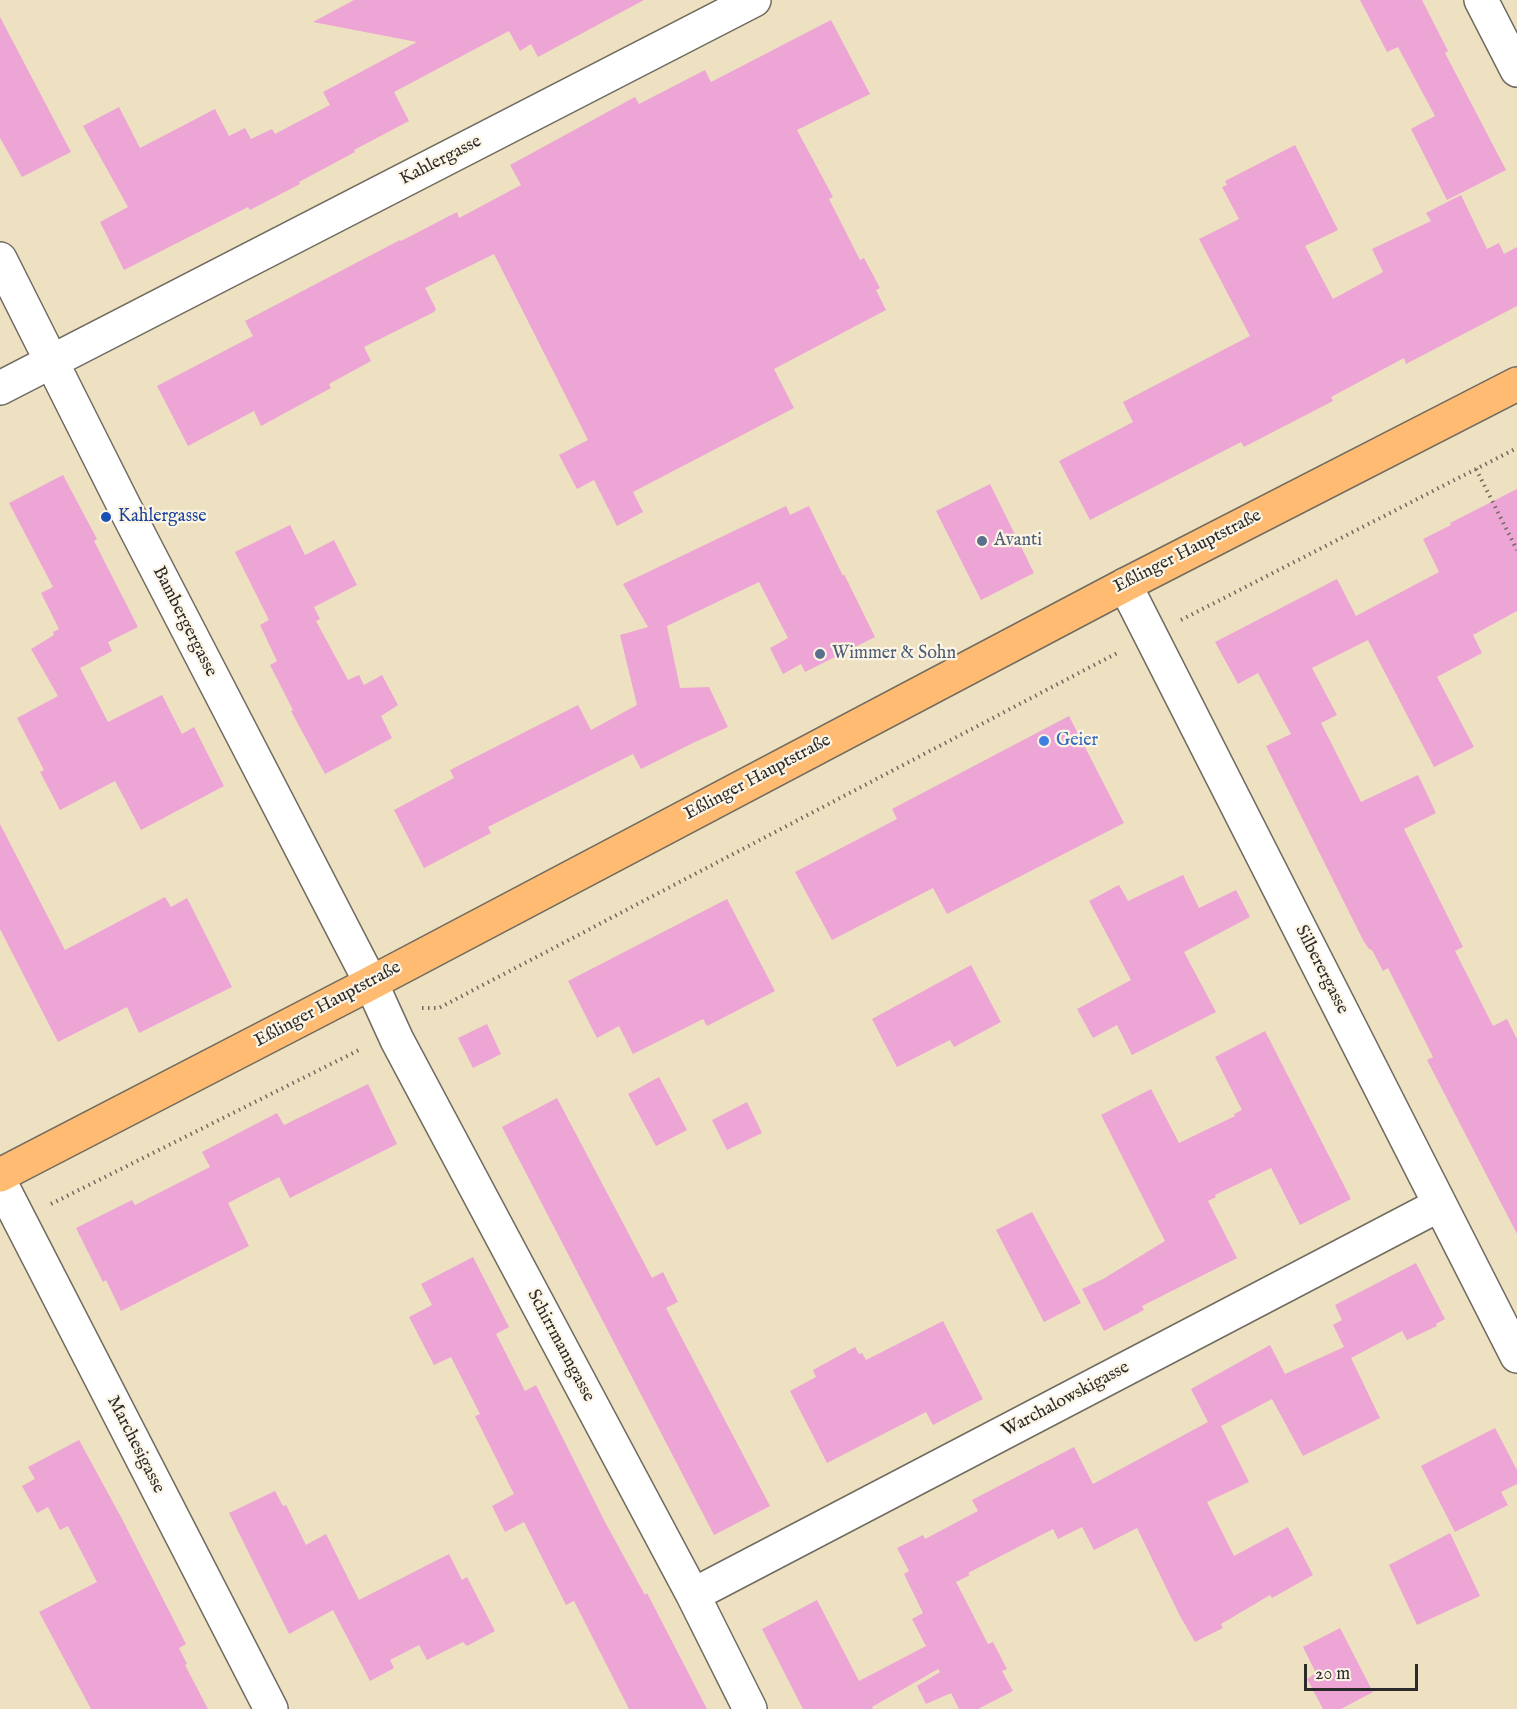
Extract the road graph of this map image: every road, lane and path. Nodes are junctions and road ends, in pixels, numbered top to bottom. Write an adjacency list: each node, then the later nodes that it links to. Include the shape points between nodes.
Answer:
1 (754, 0): 5 (street, Kahlergasse)
2 (1481, 0): 3 (street)
3 (1517, 70)
4 (0, 259): 5 (street, Bambergergasse)
5 (52, 362): 7 (street, Kahlergasse); 14 (street, Bambergergasse)
6 (1517, 384): 11 (main road, Eßlinger Hauptstraße)
7 (0, 388)
8 (1517, 448): 9 (path)
9 (1476, 469): 10 (path); 12 (path)
10 (1517, 550)
11 (1125, 585): 14 (main road, Eßlinger Hauptstraße); 19 (street, Silberergasse)
12 (1171, 625)
13 (1126, 649): 15 (path, via 439,1008)
14 (371, 982): 17 (main road, Eßlinger Hauptstraße); 22 (street, Schirrmanngasse, via 397,1040)
15 (412, 1007)
16 (361, 1049): 20 (path)
17 (0, 1175)
18 (0, 1182): 23 (street, Marchesigasse)
19 (1439, 1205): 21 (street, Silberergasse); 22 (street, Warchalowskigasse)
20 (46, 1207)
21 (1517, 1356)
22 (693, 1595): 24 (street, Schirrmanngasse)
23 (271, 1709)
24 (750, 1709)

